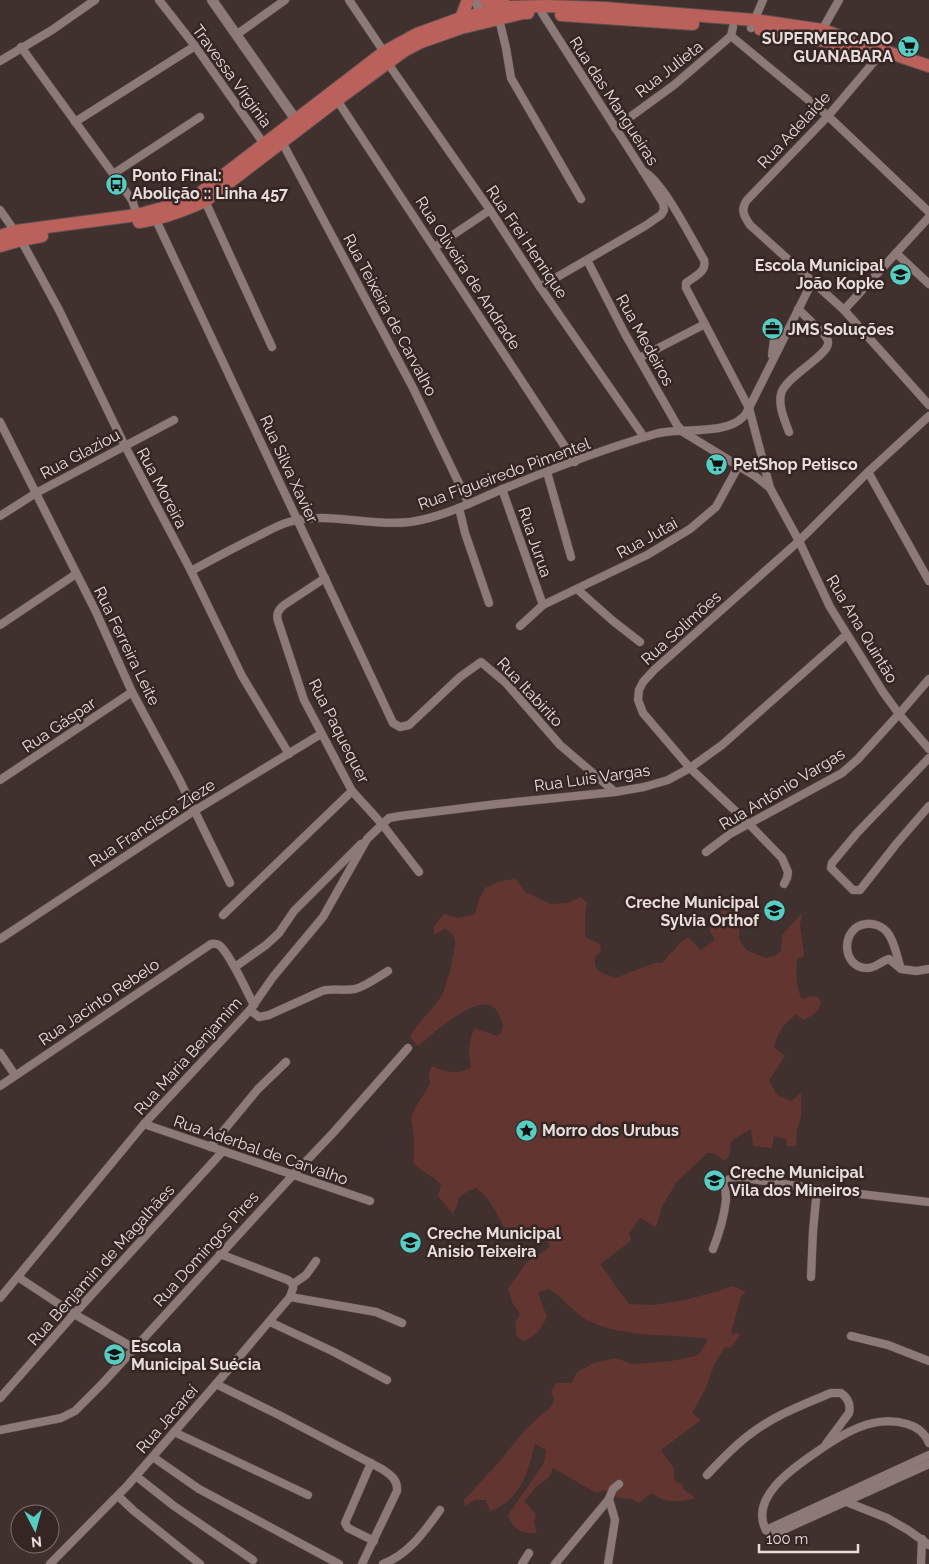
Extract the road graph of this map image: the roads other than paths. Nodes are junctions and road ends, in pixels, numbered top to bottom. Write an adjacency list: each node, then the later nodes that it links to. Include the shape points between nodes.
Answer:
1 (95, 0): 21 (street)
2 (159, 0): 20 (street, Travessa Virginia)
3 (212, 0): 19 (street)
4 (285, 0): 19 (street)
5 (349, 0): 22 (street, Rua Frei Henrique)
6 (468, 0): 15 (main road)
7 (475, 0): 13 (street)
8 (485, 0): 11 (main road)
9 (763, 0): 16 (street)
10 (839, 0): 17 (street)
11 (510, 7): 13 (main road); 16 (main road, via 604,8)
12 (542, 13): 14 (main road, via 523,13); 18 (main road); 32 (street, Rua das Mangueiras)
13 (478, 14): 15 (main road, via 476,19)
14 (499, 19): 15 (main road); 37 (street, via 511,78)
15 (461, 23): 22 (main road)
16 (752, 24): 17 (main road); 18 (main road); 23 (main road)
17 (822, 30): 25 (main road)
18 (732, 31): 28 (street); 32 (street, Rua Julieta, via 674,85)
19 (236, 35): 31 (street)
20 (195, 46): 30 (street); 34 (street, Travessa Virginia)
21 (21, 47): 24 (street); 30 (street)
22 (386, 57): 27 (main road); 31 (main road); 40 (street, Rua Frei Henrique)
23 (878, 57): 26 (main road); 28 (street, Rua Adelaide)
24 (0, 61)
25 (929, 66)
26 (929, 74)
27 (337, 100): 31 (main road); 48 (street, Rua Oliveira de Andrade)
28 (828, 116): 41 (street); 51 (street, Rua Adelaide, via 747,200 743,210 750,225)
29 (200, 117): 36 (street)
30 (75, 122): 36 (street)
31 (300, 123): 33 (main road); 34 (main road)
32 (615, 128): 35 (street, Rua das Mangueiras)
33 (282, 142): 38 (main road); 77 (street, Rua Teixeira de Carvalho, via 413,388)
34 (264, 144): 42 (main road, via 200,194 181,203)
35 (643, 171): 50 (street, Rua das Mangueiras, via 663,203 661,216); 56 (street, via 650,174 662,189 704,260 705,266 686,283 686,288)
36 (113, 174): 42 (street, via 132,200)
37 (581, 199)
38 (204, 201): 44 (main road); 58 (street)
39 (0, 210): 46 (street, Rua Moreira)
40 (490, 210): 48 (street); 53 (street, Rua Frei Henrique)
41 (929, 212)
42 (137, 215): 46 (main road)
43 (929, 217): 49 (street)
44 (156, 220): 46 (main road); 80 (street, Rua Silva Xavier)
45 (0, 236): 46 (main road)
46 (18, 236): 47 (main road); 69 (street, Rua Moreira, via 59,310)
47 (0, 246)
48 (435, 247): 70 (street, Rua Oliveira de Andrade)
49 (896, 253): 52 (street); 55 (street)
50 (587, 260): 53 (street); 59 (street, Rua Medeiros)
51 (812, 282): 54 (street, Rua Figueiredo Pimentel); 55 (street)
52 (929, 284)
53 (540, 286): 68 (street, Rua Frei Henrique)
54 (798, 309): 60 (street, Rua Figueiredo Pimentel); 67 (street, via 827,338 828,343 824,351 783,388 780,403)
55 (844, 310): 61 (street)
56 (705, 324): 59 (street); 62 (street)
57 (776, 332): 60 (street, Rua Figueiredo Pimentel)
58 (272, 347)
59 (639, 358): 66 (street, Rua Medeiros)
60 (770, 364): 62 (street, Rua Figueiredo Pimentel)
61 (929, 405)
62 (749, 408): 66 (street, Rua Figueiredo Pimentel, via 743,417 727,426); 74 (street)
63 (929, 416): 73 (street, Rua Solimões)
64 (174, 420): 69 (street, Rua Glaziou)
65 (0, 422): 76 (street, Rua Ferreira Leite)
66 (683, 432): 68 (street, Rua Figueiredo Pimentel, via 669,431); 71 (street)
67 (789, 432)
68 (644, 437): 70 (street, Rua Figueiredo Pimentel)
69 (125, 446): 76 (street, Rua Glaziou); 83 (street, Rua Moreira)
70 (575, 462): 72 (street, Rua Figueiredo Pimentel)
71 (739, 465): 74 (street); 87 (street, Rua Jutai, via 716,507 690,529 647,555)
72 (547, 472): 75 (street, Rua Figueiredo Pimentel); 82 (street)
73 (868, 472): 81 (street, Rua Solimões); 86 (street)
74 (770, 488): 81 (street, Rua Ana Quintão)
75 (502, 489): 77 (street, Rua Figueiredo Pimentel); 89 (street, Rua Jurua)
76 (36, 493): 79 (street, Rua Glaziou); 84 (street, Rua Ferreira Leite)
77 (469, 504): 78 (street, Rua Figueiredo Pimentel)
78 (459, 508): 80 (street, Rua Figueiredo Pimentel, via 403,523 327,518); 88 (street)
79 (0, 516)
80 (297, 520): 83 (street, Rua Figueiredo Pimentel, via 282,524); 85 (street, Rua Silva Xavier)
81 (799, 541): 92 (street, Rua Ana Quintão); 102 (street, Rua Solimões, via 654,670 639,690 638,700 643,713)
82 (570, 557)
83 (191, 571): 100 (street, Rua Moreira, via 242,676)
84 (76, 574): 90 (street); 95 (street, Rua Ferreira Leite)
85 (324, 578): 97 (street, Rua Silva Xavier, via 394,723); 98 (street, Rua Paquequer, via 284,605 276,615 298,683)
86 (929, 581)
87 (577, 589): 89 (street, Rua Jutai); 93 (street)
88 (489, 603)
89 (543, 605): 91 (street, Rua Jutai)
90 (0, 624)
91 (520, 626)
92 (846, 635): 96 (street, Rua Ana Quintão); 102 (street, Rua Luis Vargas, via 722,745)
93 (640, 642)
94 (929, 679): 96 (street, Rua Antônio Vargas)
95 (132, 692): 103 (street, Rua Gáspar); 107 (street, Rua Ferreira Leite)
96 (899, 714): 99 (street, Rua Ana Quintão); 109 (street, Rua Antônio Vargas, via 842,773)
97 (400, 727): 105 (street, Rua Itabirito, via 409,725 460,677 482,662 506,683 560,745)
98 (321, 734): 100 (street, Rua Francisca Zieze); 104 (street, Rua Paquequer)
99 (929, 749)
100 (289, 754): 107 (street, Rua Francisca Zieze)
101 (929, 758): 106 (street, via 857,833 831,868 853,890 860,890)
102 (690, 768): 105 (street, Rua Luis Vargas, via 668,780); 109 (street, Rua Solimões)
103 (0, 780)
104 (352, 791): 108 (street, Rua Paquequer); 115 (street)
105 (615, 792): 108 (street, Rua Luis Vargas, via 400,816)
106 (929, 806)
107 (194, 811): 113 (street, Rua Ferreira Leite); 116 (street, Rua Francisca Zieze)
108 (382, 824): 110 (street, Rua Maria Benjamim); 112 (street, Rua Paquequer)
109 (749, 824): 111 (street, Rua Antônio Vargas); 114 (street, Rua Solimões, via 782,858 788,872)
110 (367, 839): 117 (street, via 294,911 273,939); 121 (street, Rua Maria Benjamim, via 322,917)
111 (706, 852)
112 (419, 872)
113 (230, 883)
114 (784, 884)
115 (223, 915)
116 (0, 939)
117 (235, 968): 121 (street); 125 (street, Rua Jacinto Rebelo, via 221,947 215,943 208,946)
118 (901, 969): 118 (street, via 889,959 874,968 859,967 851,960 847,946 854,928 871,923 887,932); 119 (street)
119 (929, 969)
120 (388, 971): 121 (street, via 360,987 328,989 269,1015 259,1016)
121 (252, 1007): 127 (street, Rua Maria Benjamim)
122 (408, 1048): 130 (street, Rua Domingos Pires)
123 (0, 1053): 125 (street)
124 (286, 1062): 128 (street, via 258,1089)
125 (15, 1075): 126 (street, Rua Jacinto Rebelo)
126 (0, 1086)
127 (144, 1124): 128 (street, Rua Aderbal de Carvalho); 137 (street, Rua Maria Benjamim)
128 (210, 1147): 129 (street, Rua Aderbal de Carvalho)
129 (223, 1151): 130 (street, Rua Aderbal de Carvalho); 142 (street, Rua Benjamin de Magalhães)
130 (292, 1175): 132 (street, Rua Aderbal de Carvalho); 135 (street, Rua Domingos Pires)
131 (817, 1189): 133 (street); 134 (street, via 738,1177 729,1179); 138 (street)
132 (370, 1201)
133 (929, 1202)
134 (713, 1249)
135 (220, 1254): 139 (street); 146 (street, Rua Domingos Pires)
136 (316, 1261): 139 (street, via 306,1275)
137 (18, 1277): 141 (street, Rua Maria Benjamim); 142 (street)
138 (811, 1277)
139 (293, 1284): 140 (street, Rua Jacareí)
140 (290, 1297): 143 (street, Rua Jacareí); 144 (street, via 376,1312)
141 (0, 1298)
142 (74, 1314): 146 (street); 150 (street, Rua Benjamin de Magalhães)
143 (270, 1322): 148 (street); 149 (street, Rua Jacareí)
144 (402, 1323)
145 (851, 1336): 147 (street, via 888,1345)
146 (134, 1348): 151 (street, Rua Domingos Pires, via 102,1384 61,1418)
147 (929, 1361)
148 (387, 1380)
149 (216, 1384): 152 (street, Rua Jacareí); 157 (street)
150 (0, 1398)
151 (0, 1430)
152 (174, 1432): 156 (street, Rua Jacareí); 163 (street)
153 (929, 1443): 154 (street, via 921,1431 898,1421 885,1421 860,1426)
154 (825, 1446): 159 (street, via 849,1413 848,1399 841,1393 831,1393 773,1419 735,1446); 168 (street, via 786,1474 771,1491 763,1513)
155 (929, 1455): 164 (street)
156 (153, 1457): 160 (street, Rua Jacareí); 176 (street, via 199,1489)
157 (371, 1463): 170 (street, via 396,1481 397,1491); 170 (street, via 345,1523 348,1528)
158 (929, 1464): 166 (street)
159 (707, 1475)
160 (136, 1476): 162 (street, Rua Jacareí); 173 (street)
161 (618, 1484): 165 (street)
162 (118, 1496): 174 (street, Rua Jacareí); 175 (street)
163 (308, 1496)
164 (839, 1496): 166 (street); 168 (street)
165 (609, 1499): 180 (street); 181 (street, via 615,1528)
166 (846, 1502): 168 (street, via 776,1533); 169 (street, via 887,1518)
167 (440, 1510): 178 (street, via 411,1547)
168 (766, 1530)
169 (922, 1539): 171 (street); 182 (street)
170 (374, 1541): 177 (street)
171 (929, 1546)
172 (529, 1553): 179 (street)
173 (253, 1560)
174 (50, 1564)
175 (200, 1564)
176 (339, 1564)
177 (362, 1564)
178 (383, 1564)
179 (522, 1564)
180 (555, 1564)
181 (608, 1564)
182 (921, 1564)

